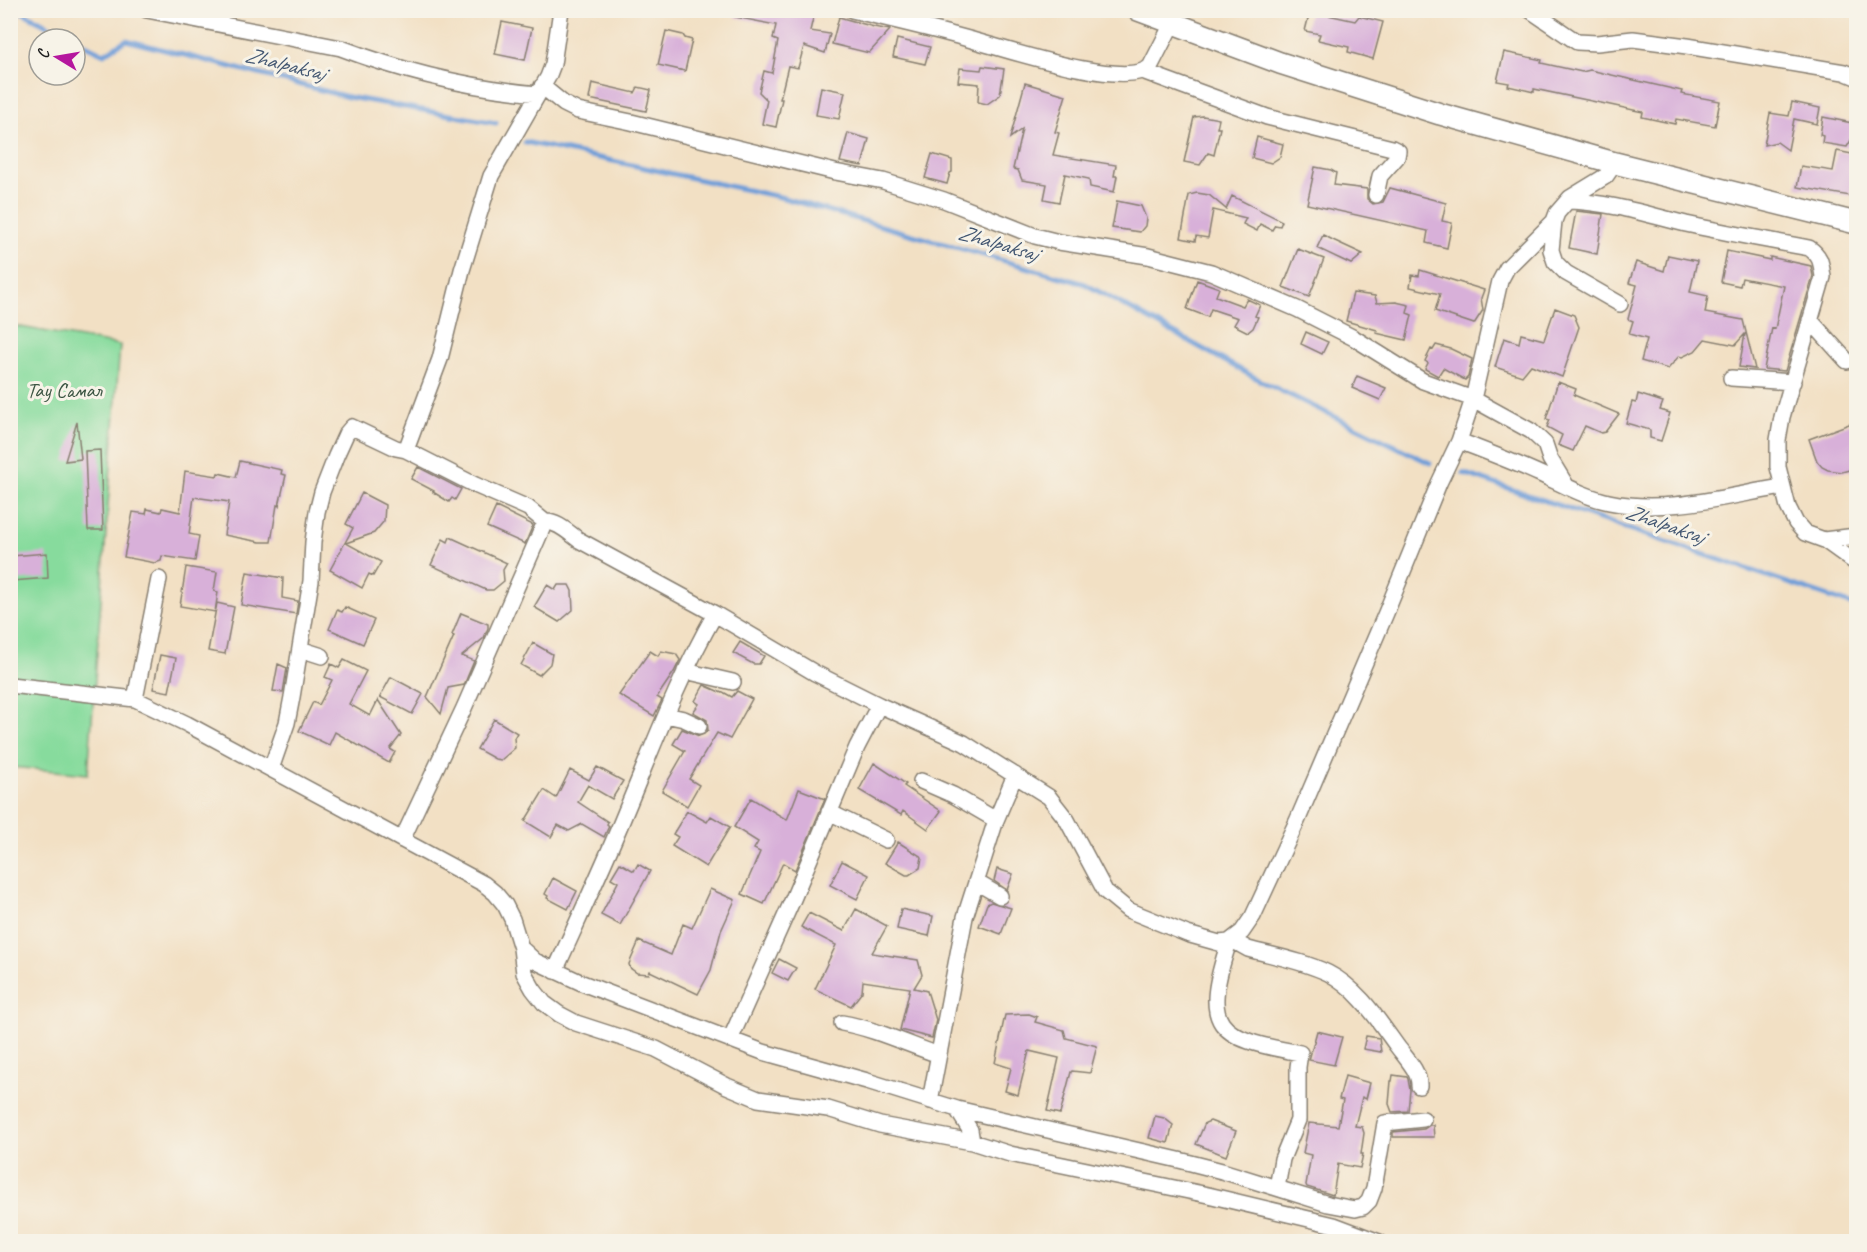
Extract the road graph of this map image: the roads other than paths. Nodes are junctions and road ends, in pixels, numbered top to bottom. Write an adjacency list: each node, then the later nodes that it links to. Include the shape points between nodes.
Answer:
1 (147, 10): 9 (street, via 341,48 461,83)
2 (561, 10): 9 (street, via 553,64)
3 (852, 10): 7 (street, via 1071,66 1130,74)
4 (1138, 10): 6 (main road)
5 (1530, 10): 8 (street, via 1577,42 1633,39)
6 (1172, 24): 7 (street, via 1157,57); 10 (main road, via 1358,89)
7 (1145, 72): 11 (street, via 1267,117 1398,151 1380,176)
8 (1857, 77)
9 (540, 90): 20 (street, via 578,111 883,181 1043,238 1148,256 1211,272 1354,338 1423,381); 22 (street, via 491,176 440,358)
10 (1615, 163): 12 (street, via 1606,176); 14 (main road)
11 (1376, 195)
12 (1568, 201): 13 (street); 16 (street, via 1590,201 1809,248 1821,260 1823,277)
13 (1554, 221): 15 (street, via 1551,250 1555,262 1566,273); 20 (street, via 1507,268 1500,281)
14 (1857, 222)
15 (1620, 304)
16 (1810, 320): 17 (street); 19 (street)
17 (1847, 361)
18 (1731, 378): 19 (street)
19 (1793, 382): 24 (street, via 1778,440)
20 (1473, 399): 21 (street); 23 (street, via 1540,437)
21 (1459, 441): 23 (street); 49 (street, via 1298,819 1253,916)
22 (406, 450): 25 (street, via 528,507); 31 (street, via 352,427 346,434 317,512)
23 (1567, 487): 24 (street, via 1606,502 1650,506 1700,502)
24 (1782, 487): 27 (street, via 1796,523 1805,533)
25 (545, 522): 30 (street, via 550,521); 45 (street)
26 (1857, 536): 27 (street)
27 (1824, 540): 28 (street)
28 (1857, 563)
29 (159, 579): 36 (street)
30 (715, 614): 33 (street); 37 (street)
31 (300, 649): 32 (street); 40 (street, via 287,723)
32 (322, 656)
33 (685, 671): 34 (street); 38 (street)
34 (733, 682)
35 (10, 685): 36 (street)
36 (135, 699): 40 (street)
37 (879, 705): 41 (street, via 964,743); 43 (street)
38 (666, 715): 39 (street); 51 (street)
39 (699, 726)
40 (271, 769): 45 (street)
41 (1015, 775): 44 (street); 49 (street, via 1059,808 1105,891 1128,910 1219,944)
42 (921, 781): 44 (street)
43 (829, 812): 46 (street); 53 (street)
44 (996, 820): 47 (street)
45 (402, 840): 50 (street, via 495,893 512,919)
46 (886, 840)
47 (976, 882): 48 (street); 54 (street, via 965,917)
48 (1000, 896)
49 (1233, 939): 55 (street, via 1248,949 1328,974 1348,987 1415,1071); 60 (street, via 1214,1000 1220,1021 1235,1036 1300,1053 1298,1120 1282,1159)
50 (521, 948): 51 (street); 59 (street, via 524,973 533,989 544,1003 576,1023 656,1048 758,1099 828,1109 880,1125)
51 (555, 971): 53 (street)
52 (842, 1023): 54 (street, via 879,1031)
53 (730, 1040): 56 (street)
54 (939, 1055): 56 (street)
55 (1419, 1086)
56 (930, 1101): 57 (street)
57 (957, 1109): 59 (street, via 970,1130); 60 (street, via 1183,1161)
58 (1423, 1119): 60 (street, via 1385,1123 1374,1188 1363,1207 1328,1204)
59 (972, 1142): 61 (street, via 1010,1154 1334,1224)
60 (1277, 1188)
61 (1379, 1242)

